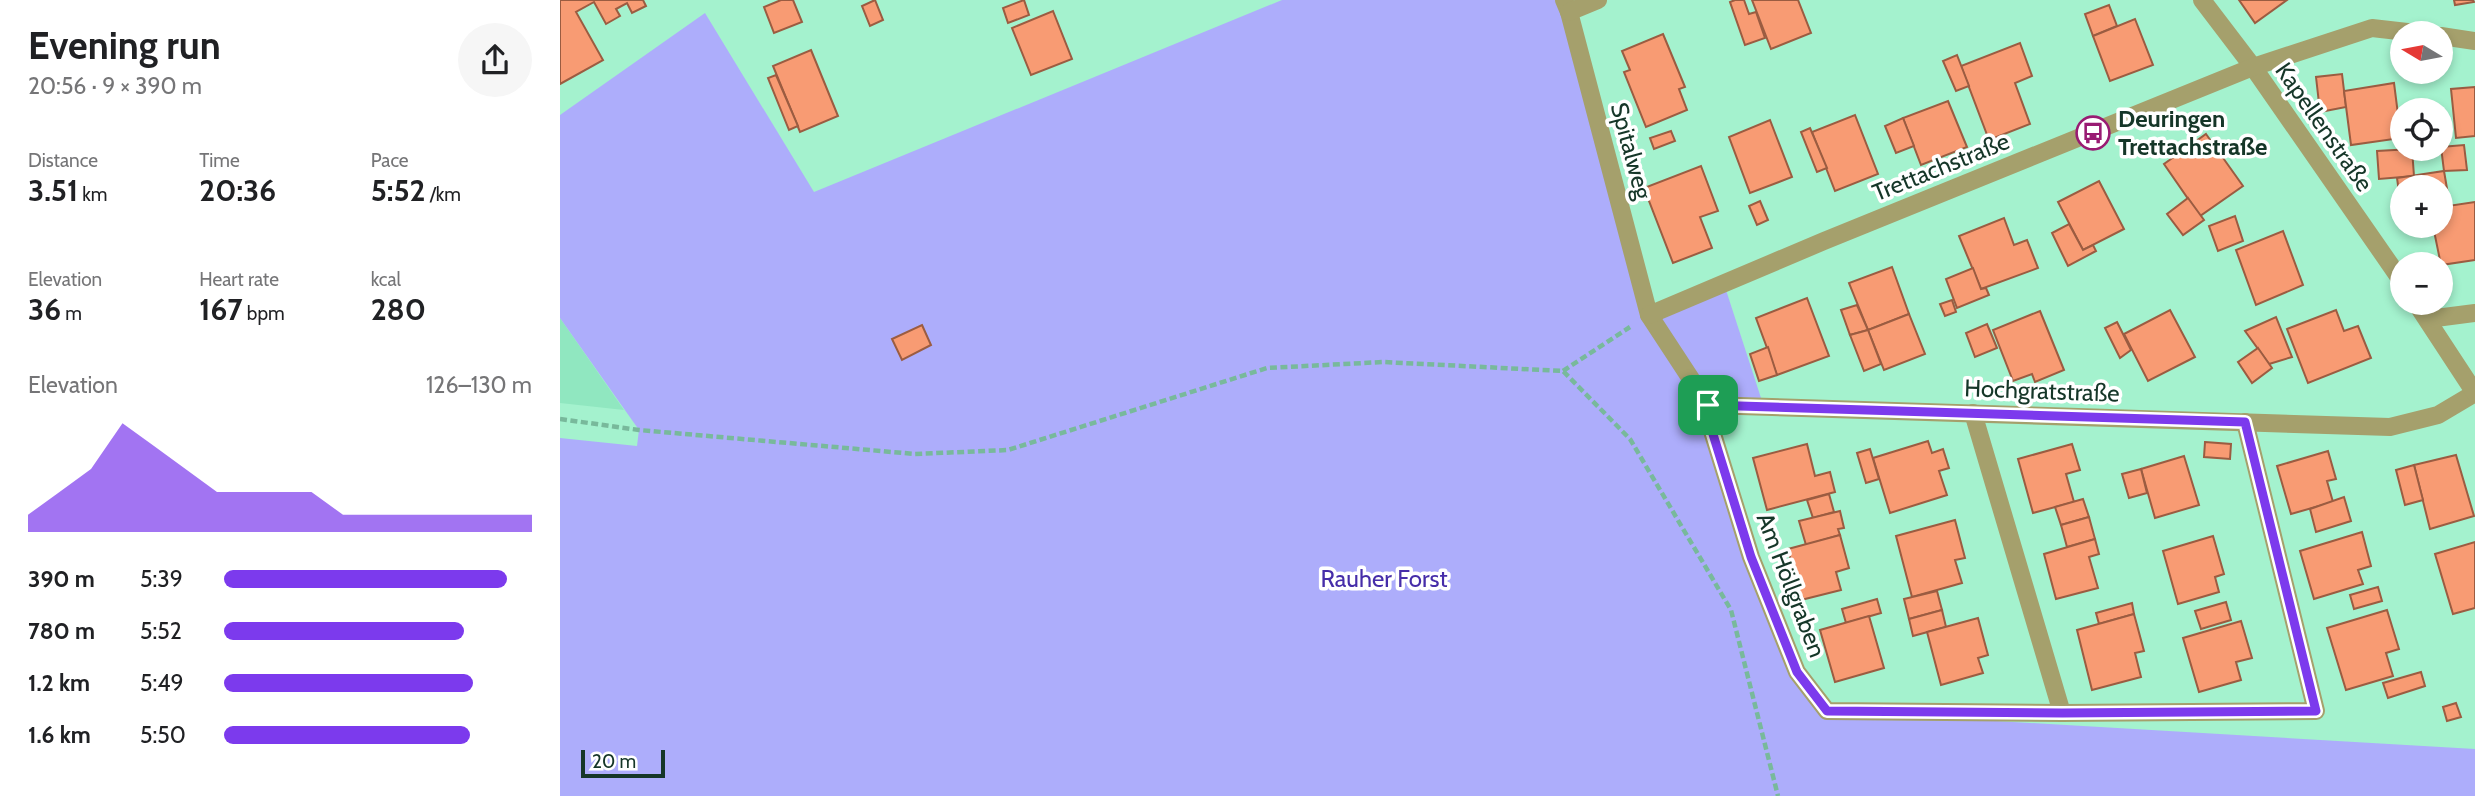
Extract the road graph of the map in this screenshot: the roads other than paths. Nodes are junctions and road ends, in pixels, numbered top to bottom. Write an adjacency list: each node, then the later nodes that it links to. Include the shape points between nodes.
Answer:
1 (1598, 0): 3 (street)
2 (2202, 0): 7 (street, Kapellenstraße)
3 (1566, 6): 10 (street, Spitalweg)
4 (2390, 30): 7 (street, Trettachstraße, via 2372,28)
5 (2454, 39): 6 (street)
6 (2475, 41)
7 (2253, 67): 8 (street, Kapellenstraße); 10 (street, Trettachstraße)
8 (2390, 264)
9 (2475, 313): 12 (street)
10 (1649, 315): 14 (street)
11 (2425, 315): 12 (street)
12 (2428, 319): 13 (street)
13 (2475, 393): 16 (street, Hochgratstraße, via 2438,415 2390,427)
14 (1708, 405): 15 (street, Hochgratstraße); 17 (street, Am Höllgraben, via 1751,557 1797,672 1827,711)
15 (1973, 413): 16 (street, Hochgratstraße); 17 (street)
16 (2245, 422): 17 (street, Am Höllgraben, via 2316,711)
17 (2062, 713)

